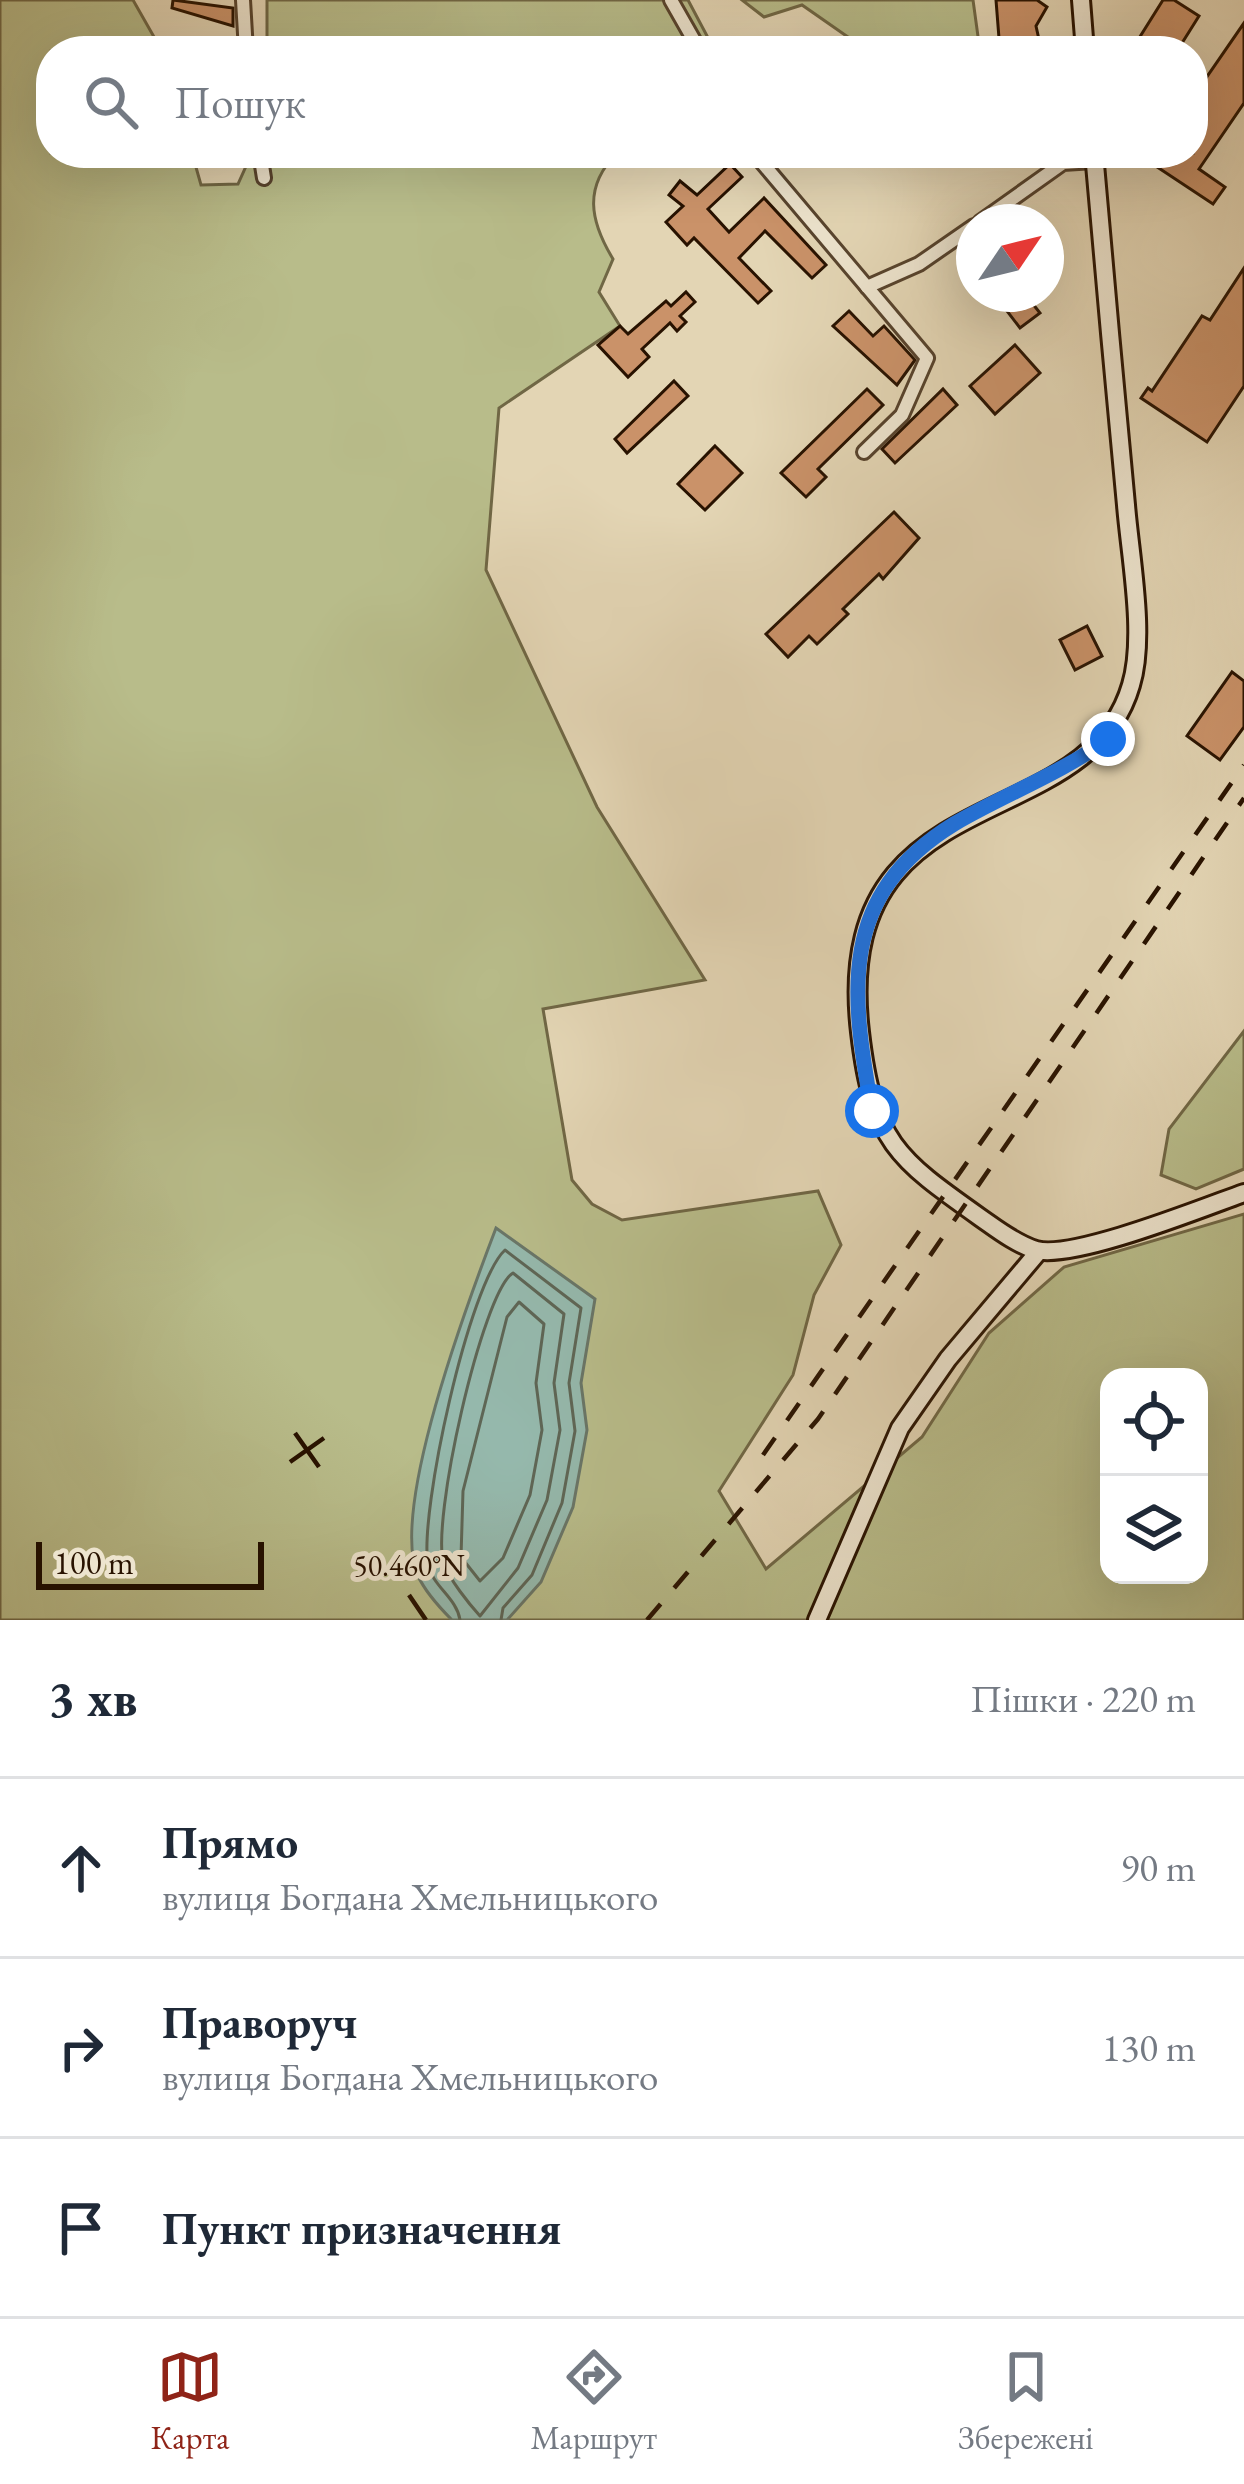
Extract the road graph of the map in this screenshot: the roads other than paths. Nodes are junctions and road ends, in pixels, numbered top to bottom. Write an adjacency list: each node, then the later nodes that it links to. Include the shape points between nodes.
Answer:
1 (243, 0): 4 (street)
2 (671, 0): 5 (street)
3 (1081, 0): 6 (street)
4 (245, 36)
5 (691, 36)
6 (1084, 36)
7 (262, 168): 11 (street)
8 (767, 168): 14 (street)
9 (1057, 168): 12 (street)
10 (1095, 168): 17 (street, via 1135,600 1133,679 1108,739 925,845 867,914 858,962 872,1111 902,1158)
11 (264, 178)
12 (1006, 204)
13 (956, 239): 14 (street, via 920,265)
14 (867, 286): 15 (street, via 927,365 902,415)
15 (864, 452)
16 (1244, 1193): 17 (street, via 1074,1248)
17 (1039, 1251): 18 (street, via 900,1428)
18 (817, 1620)

